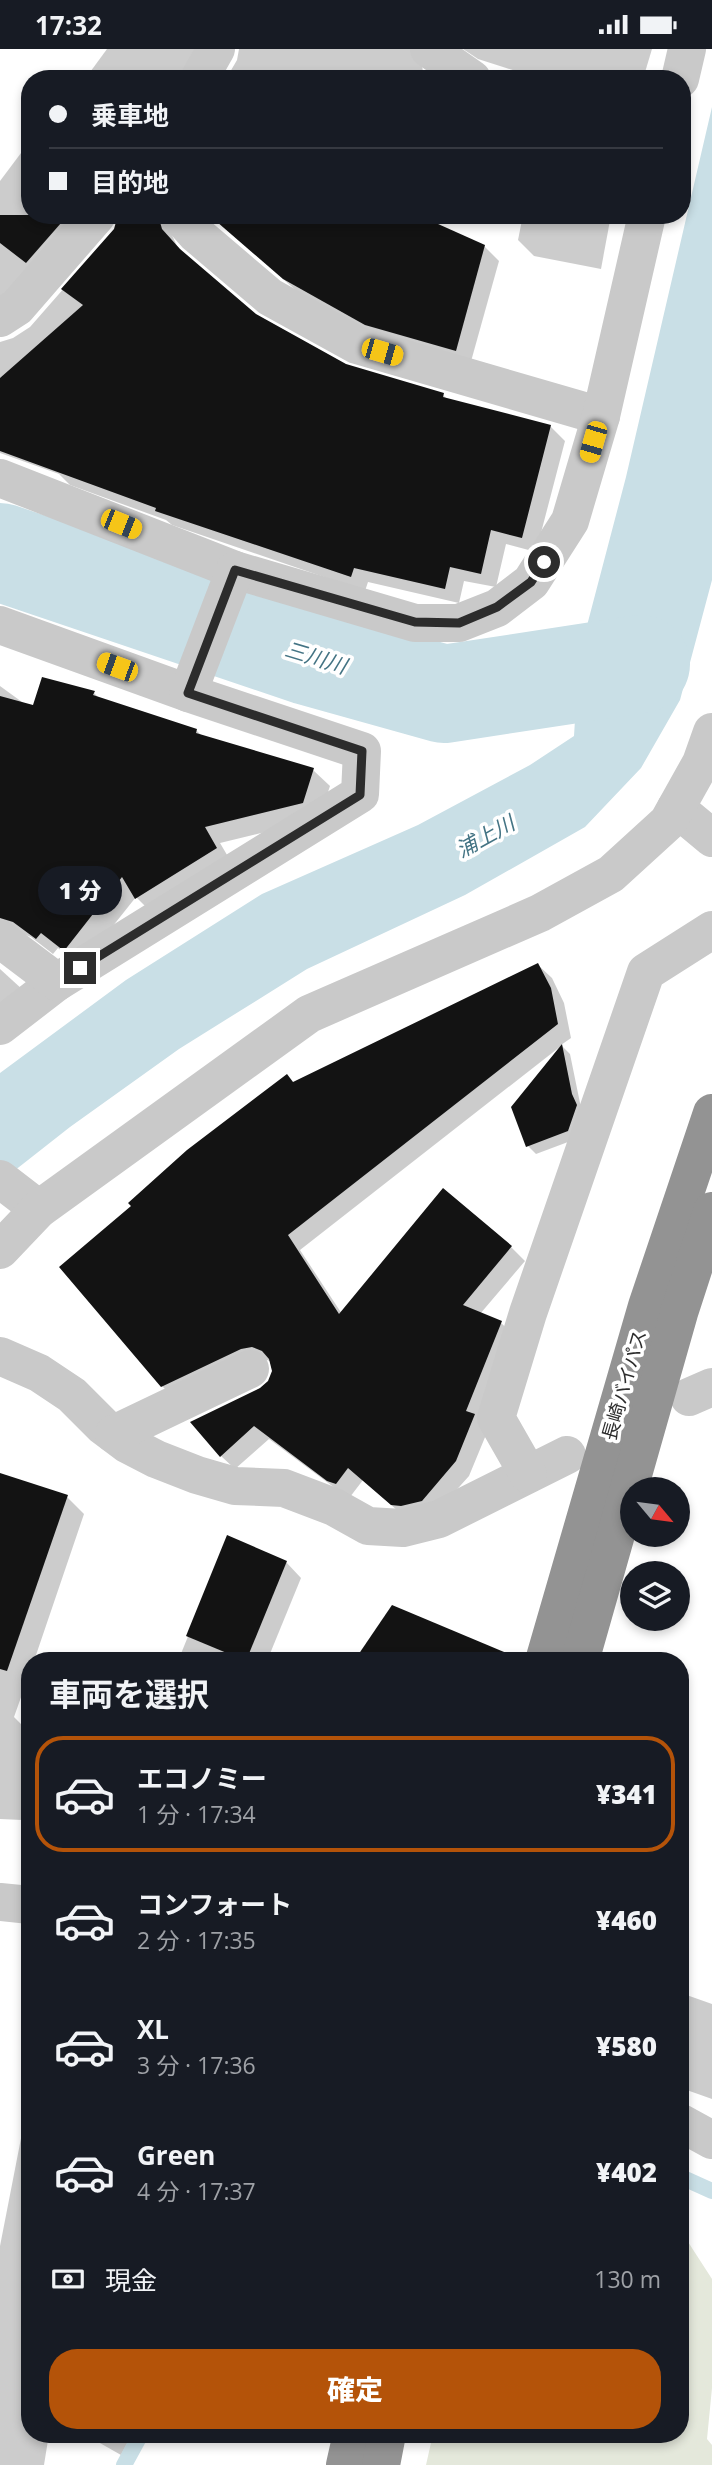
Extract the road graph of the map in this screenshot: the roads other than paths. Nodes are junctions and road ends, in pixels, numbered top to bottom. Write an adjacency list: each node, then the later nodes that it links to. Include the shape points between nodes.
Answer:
1 (216, 49): 4 (street)
2 (687, 49): 6 (street)
3 (436, 51): 5 (street)
4 (204, 70)
5 (460, 70)
6 (682, 70)
7 (89, 224): 10 (street, via 17,307)
8 (187, 224): 11 (street, via 270,297 357,345)
9 (645, 224): 11 (street)
10 (0, 319)
11 (601, 416): 13 (street, via 570,521 531,582 497,607 459,623 415,622)
12 (0, 478): 13 (street)
13 (235, 570): 15 (street)
14 (0, 625): 15 (street)
15 (188, 693): 21 (street, via 362,751 360,795)
16 (712, 732): 17 (street, via 701,764)
17 (676, 808): 18 (street); 25 (street, via 668,822 611,874 540,913 309,1014)
18 (712, 838)
19 (712, 930): 32 (street, via 646,972 528,1313 496,1418)
20 (0, 939): 21 (street)
21 (57, 982): 22 (street)
22 (0, 1026)
23 (712, 1113): 33 (highway, 長崎バイパス, via 647,1306)
24 (0, 1179): 25 (street)
25 (39, 1209): 27 (street)
26 (712, 1211): 34 (highway, 長崎バイパス)
27 (0, 1250)
28 (0, 1356): 30 (street, via 39,1373 72,1395)
29 (250, 1369): 30 (street)
30 (114, 1434): 32 (street, via 156,1459 197,1475 235,1486 284,1488 368,1526 402,1528 439,1519)
31 (567, 1455): 32 (street)
32 (527, 1474)
33 (547, 1652)
34 (583, 1652)
35 (0, 1902): 36 (street)
36 (21, 1904)
37 (689, 2127): 38 (street)
38 (712, 2140)
39 (350, 2443): 41 (highway)
40 (385, 2443): 42 (highway)
41 (345, 2465)
42 (381, 2465)

